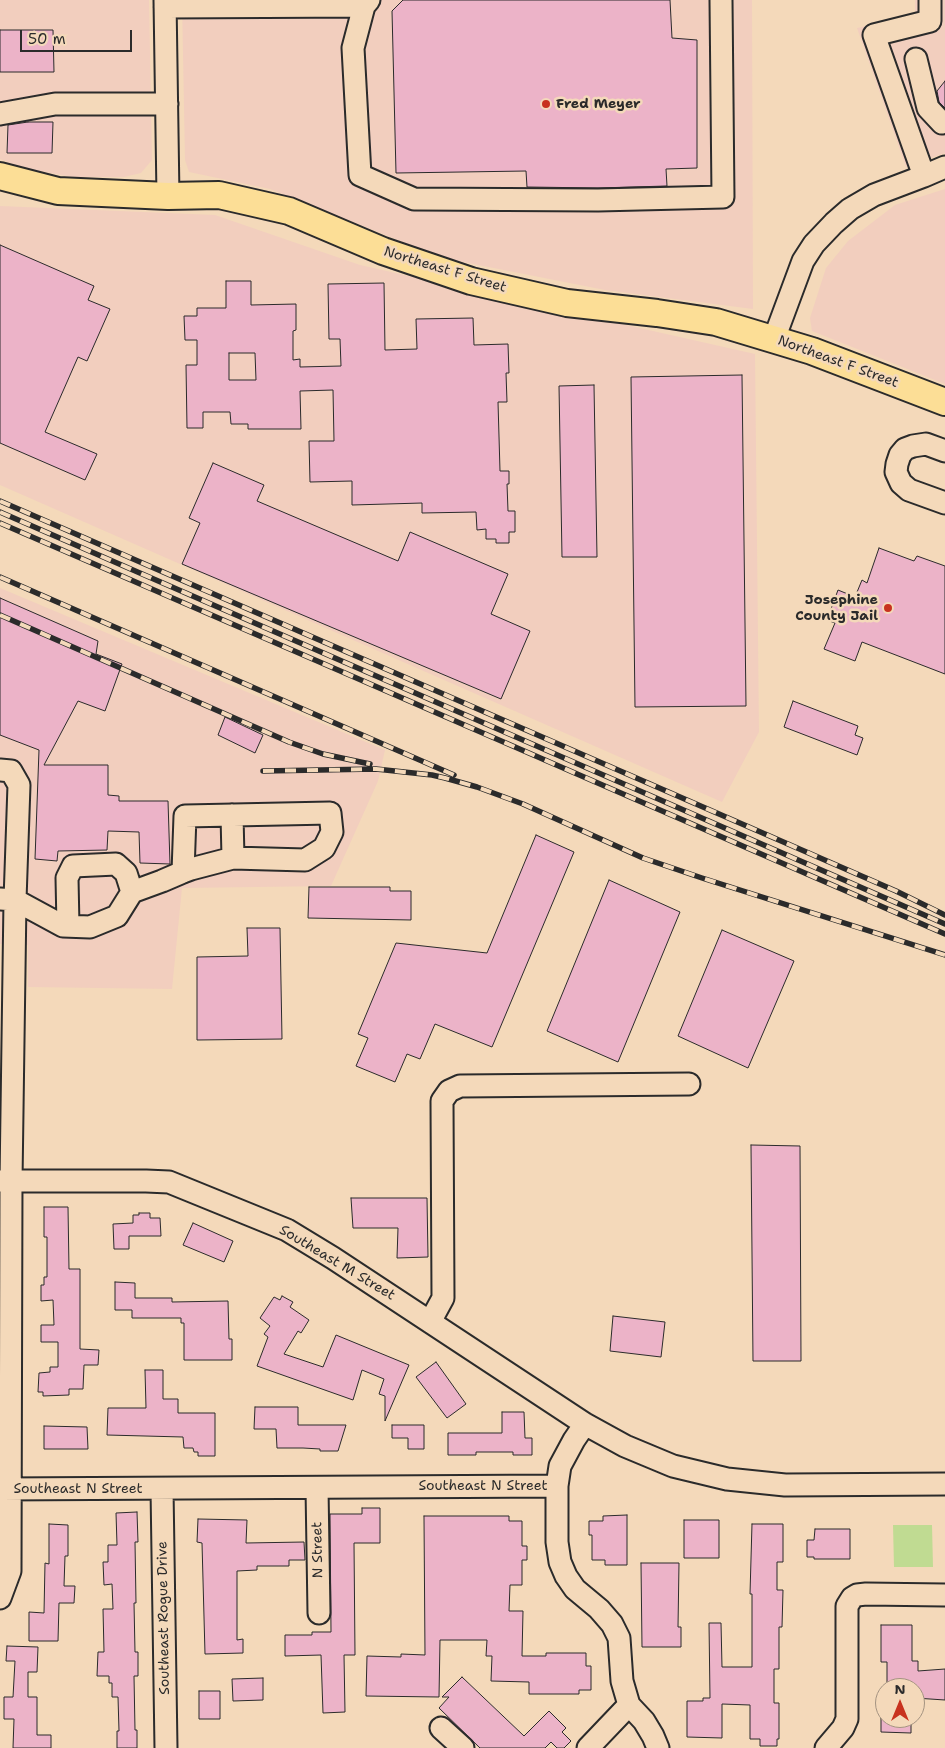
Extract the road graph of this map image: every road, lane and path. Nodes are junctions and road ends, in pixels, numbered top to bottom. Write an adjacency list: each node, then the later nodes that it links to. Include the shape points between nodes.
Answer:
1 (721, 0): 4 (street, via 723,197 598,200 414,199 360,175 353,48)
2 (930, 0): 5 (street)
3 (165, 3): 4 (street); 7 (street)
4 (367, 3)
5 (937, 20): 12 (street, via 874,35)
6 (916, 58): 9 (street, via 928,108 942,123)
7 (167, 104): 8 (street, via 55,104); 13 (street)
8 (0, 114)
9 (945, 122)
10 (945, 167): 12 (street)
11 (0, 176): 13 (main road, Northeast F Street, via 58,191)
12 (924, 176): 14 (street, via 874,195 834,223 814,244 802,261)
13 (168, 196): 14 (main road, Northeast F Street, via 219,195 289,212 383,251 472,281 567,303 716,322)
14 (774, 339): 15 (main road, Northeast F Street, via 812,350)
15 (945, 402)
16 (945, 451): 17 (street, via 926,444 913,446 905,449 896,464 901,483 909,490)
17 (945, 503)
18 (0, 770): 23 (street, via 11,771 19,785)
19 (232, 815): 20 (street); 20 (street, via 330,813 332,832 324,848 305,860); 21 (street, via 185,816)
20 (233, 858): 21 (street)
21 (183, 872): 22 (street)
22 (132, 892): 24 (street, via 117,916 90,927); 24 (street, via 126,873 116,864 73,866 67,878)
23 (7, 900): 24 (street); 26 (street)
24 (68, 926)
25 (690, 1084): 27 (street, via 460,1086 449,1091 442,1101 442,1298)
26 (6, 1181): 27 (street, Southeast M Street, via 169,1182 287,1230); 32 (street)
27 (430, 1322): 28 (street, Southeast M Street)
28 (585, 1424): 29 (street, via 625,1446 673,1466 727,1479 785,1485); 30 (street, Southeast N Street, via 560,1466)
29 (945, 1484)
30 (556, 1486): 31 (street, Southeast N Street); 37 (street, via 556,1542 560,1562 576,1589 599,1609 616,1631 622,1681)
31 (317, 1488): 33 (street, Southeast N Street); 36 (street, N Street)
32 (5, 1489): 33 (street, Southeast N Street); 35 (street, via 10,1571)
33 (162, 1489): 39 (street, Southeast Rogue Drive)
34 (945, 1594): 43 (street, via 866,1594 852,1598 847,1606 847,1719)
35 (0, 1598)
36 (319, 1613)
37 (629, 1705): 41 (street); 42 (street, via 644,1721)
38 (441, 1728): 40 (street)
39 (166, 1748)
40 (463, 1748)
41 (588, 1748)
42 (658, 1748)
43 (826, 1748)

